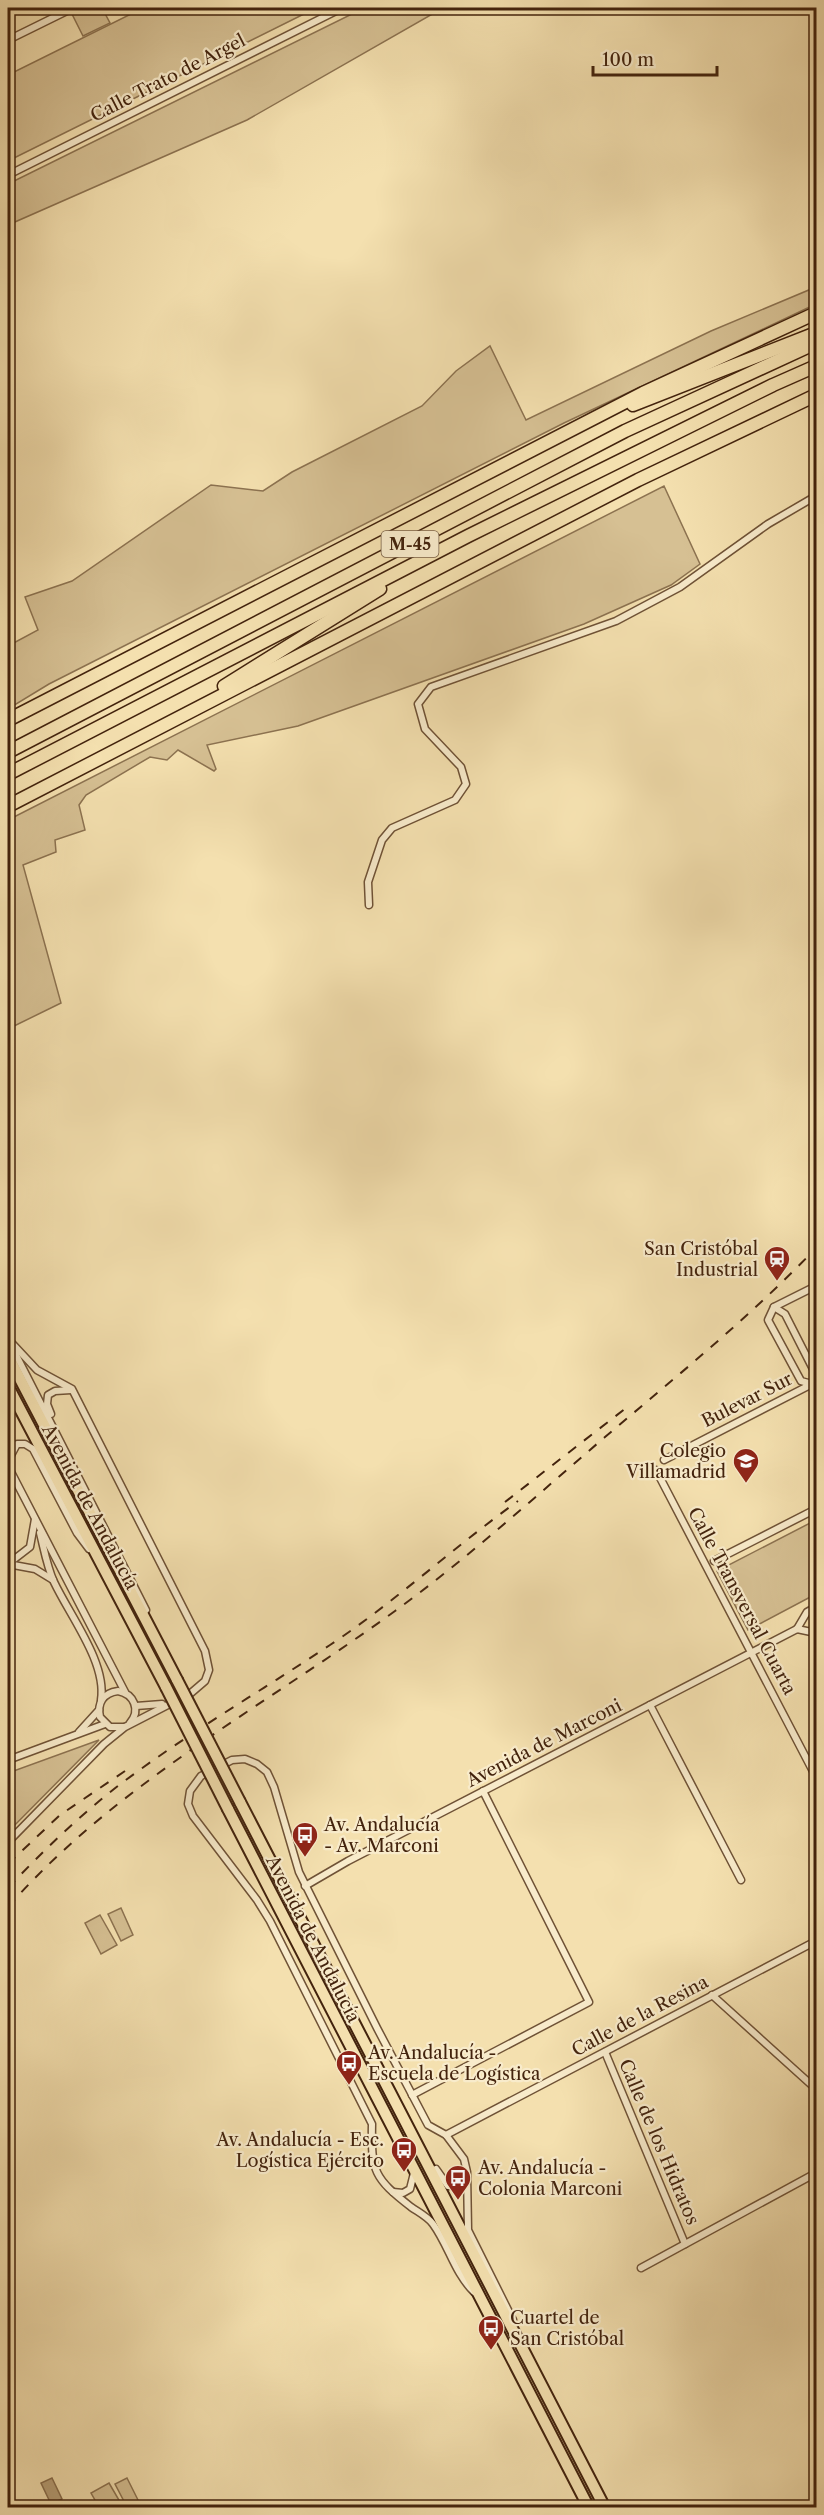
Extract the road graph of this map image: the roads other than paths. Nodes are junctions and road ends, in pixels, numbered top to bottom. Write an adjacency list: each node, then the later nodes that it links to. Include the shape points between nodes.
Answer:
1 (73, 8): 3 (street)
2 (342, 8): 4 (street, Calle Trato de Argel)
3 (8, 40)
4 (8, 175)
5 (816, 313): 10 (highway)
6 (816, 333): 10 (highway)
7 (816, 343): 17 (highway, M-45, via 625,431)
8 (816, 366): 13 (highway, M-45)
9 (816, 395): 16 (highway, via 638,480)
10 (568, 430): 12 (highway)
11 (816, 496): 21 (street, via 768,524 680,587 616,621 431,687 418,704 425,729 461,766 466,783 455,800 392,828 382,840 368,882)
12 (403, 515): 14 (highway, via 329,548); 15 (highway)
13 (468, 536): 16 (highway); 18 (highway, M-45)
14 (8, 712)
15 (8, 720)
16 (150, 733): 19 (highway); 20 (highway)
17 (8, 752)
18 (8, 774)
19 (8, 806)
20 (8, 811)
21 (369, 905)
22 (816, 1286): 23 (street)
23 (774, 1307): 26 (street, via 785,1314 815,1373); 26 (street, via 768,1320 801,1381)
24 (8, 1339): 28 (street, via 37,1370); 31 (street)
25 (8, 1356): 45 (main road, Avenida de Andalucía)
26 (812, 1384): 29 (street); 33 (street, Bulevar Sur)
27 (8, 1386): 39 (main road, Avenida de Andalucía)
28 (72, 1389): 31 (street, via 48,1395 47,1404); 48 (street, via 205,1651 209,1670 205,1681 191,1693)
29 (816, 1392)
30 (8, 1423): 32 (street)
31 (65, 1448): 45 (street)
32 (9, 1460): 36 (street, via 10,1470); 39 (street, via 16,1444 33,1449 77,1533)
33 (664, 1460)
34 (656, 1470): 44 (street, Calle Transversal Cuarta)
35 (816, 1509): 37 (street)
36 (35, 1518): 38 (street, via 30,1547); 40 (street); 46 (street)
37 (714, 1561)
38 (8, 1564): 40 (street, via 35,1569)
39 (102, 1565): 69 (main road, Avenida de Andalucía, bridge)
40 (53, 1580): 47 (street, via 99,1669)
41 (816, 1607): 42 (street, via 807,1612)
42 (797, 1629): 43 (street); 44 (street, Avenida de Marconi)
43 (816, 1633)
44 (752, 1653): 49 (street, Avenida de Marconi); 57 (street, Calle Transversal Cuarta)
45 (177, 1680): 67 (main road, Avenida de Andalucía, bridge)
46 (125, 1692): 47 (street, via 112,1692); 50 (street)
47 (101, 1700): 51 (street)
48 (166, 1704): 50 (street); 53 (street)
49 (650, 1705): 58 (street, Avenida de Marconi); 60 (street)
50 (136, 1706): 53 (street, via 134,1718)
51 (99, 1710): 52 (street); 54 (street)
52 (107, 1725): 53 (street); 54 (street); 55 (street)
53 (127, 1725): 55 (street)
54 (78, 1733): 56 (street)
55 (104, 1744): 59 (street)
56 (8, 1760)
57 (816, 1777)
58 (483, 1791): 61 (street, Avenida de Marconi); 66 (street, via 589,2002)
59 (8, 1842)
60 (741, 1880)
61 (305, 1886): 66 (street, Avenida de Andalucía); 72 (street, Avenida de Andalucía, via 267,1772 245,1759 231,1760 201,1776 190,1791 188,1804 270,1921 372,2124 375,2169)
62 (816, 1941): 63 (street, Calle de la Resina)
63 (712, 1995): 64 (street, Calle de la Resina); 65 (street)
64 (605, 2052): 68 (street, Calle de la Resina); 73 (street, Calle de los Hidratos)
65 (816, 2089)
66 (412, 2096): 68 (street, Avenida de Andalucía, via 428,2125)
67 (400, 2111): 71 (street, Avenida de Andalucía, via 412,2124 448,2186 461,2185); 76 (main road, Avenida de Andalucía)
68 (446, 2135): 71 (street, Avenida de Andalucía, via 464,2159)
69 (414, 2170): 72 (street, via 410,2189); 75 (main road, Avenida de Andalucía)
70 (816, 2173): 73 (street)
71 (467, 2176): 76 (street, Avenida de Andalucía, via 468,2230 527,2347)
72 (392, 2192): 75 (street, via 433,2224 462,2280)
73 (686, 2244): 74 (street)
74 (641, 2268)
75 (479, 2297): 77 (main road, Avenida de Andalucía)
76 (533, 2367): 78 (main road, Avenida de Andalucía)
77 (589, 2508)
78 (605, 2508)

